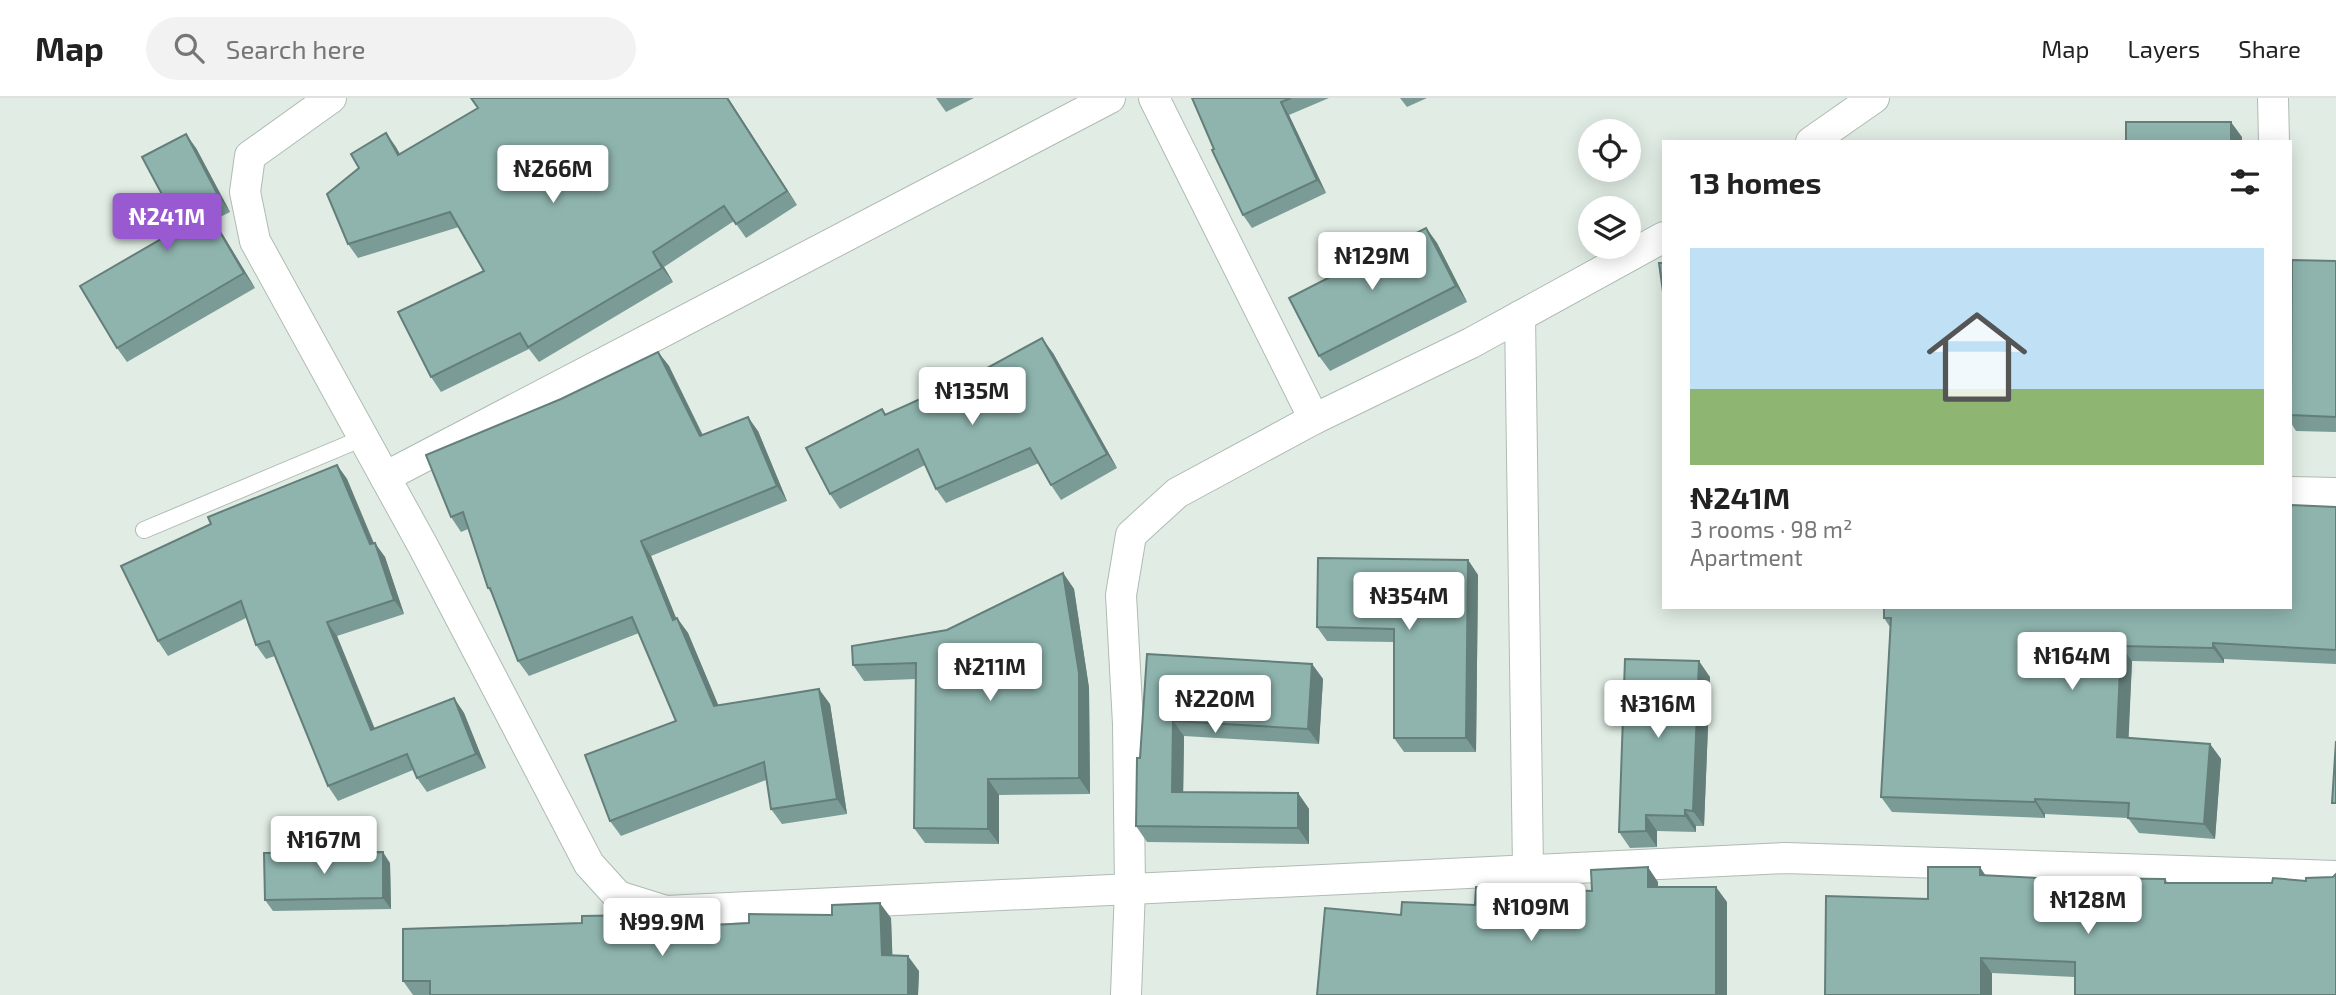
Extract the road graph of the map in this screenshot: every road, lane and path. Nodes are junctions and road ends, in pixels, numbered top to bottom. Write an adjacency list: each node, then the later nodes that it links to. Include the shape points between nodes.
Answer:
1 (331, 98): 11 (street, via 250,156 245,192 255,241)
2 (1110, 98): 12 (street)
3 (1154, 98): 10 (street)
4 (1874, 98): 6 (street)
5 (2273, 98): 7 (street)
6 (1814, 140)
7 (2274, 140)
8 (1662, 238): 9 (street)
9 (1520, 316): 10 (street); 16 (street)
10 (1314, 419): 18 (street, via 1177,493 1131,535 1121,594)
11 (363, 438): 12 (street); 15 (lane)
12 (385, 477): 18 (street, via 589,864 618,896 666,911)
13 (2292, 492): 14 (street)
14 (2336, 493)
15 (144, 530)
16 (1528, 869): 17 (street, via 1786,858); 18 (street)
17 (2336, 876)
18 (1130, 888): 19 (street)
19 (1126, 995)

